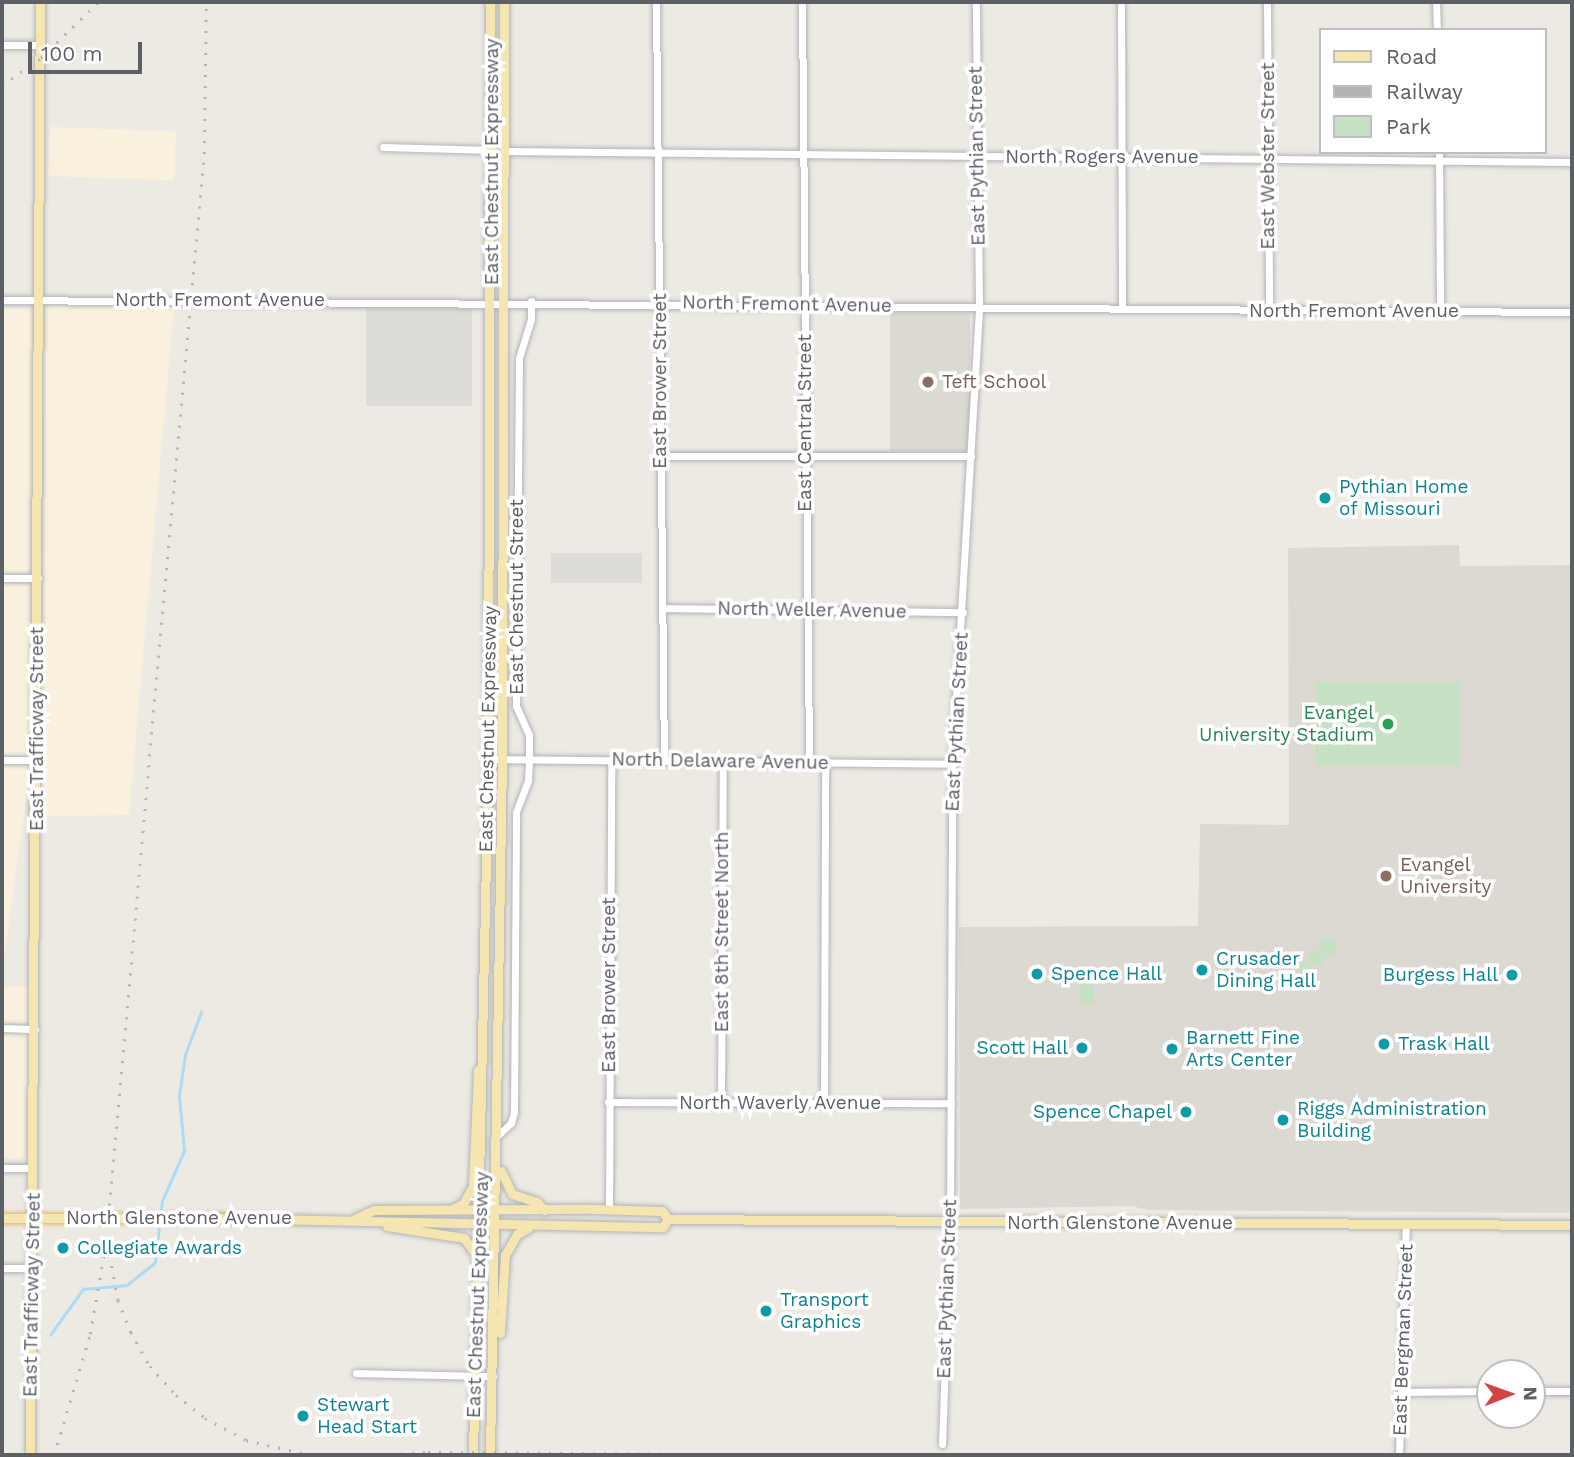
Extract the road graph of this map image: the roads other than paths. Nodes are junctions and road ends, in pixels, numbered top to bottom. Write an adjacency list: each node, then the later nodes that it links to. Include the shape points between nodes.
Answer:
1 (40, 2): 12 (main road, East Trafficway Street)
2 (490, 2): 14 (main road, East Chestnut Expressway)
3 (504, 2): 15 (main road, East Chestnut Expressway)
4 (656, 2): 16 (street, East Brower Street)
5 (802, 2): 17 (street, East Central Street)
6 (976, 2): 18 (street, East Pythian Street)
7 (1121, 2): 19 (street)
8 (1267, 2): 21 (street, East Webster Street)
9 (1436, 2): 10 (street)
10 (1437, 28)
11 (2, 45): 12 (street)
12 (41, 45): 23 (main road, East Trafficway Street)
13 (383, 147): 14 (street)
14 (492, 150): 25 (main road, East Chestnut Expressway)
15 (505, 151): 16 (street, North Rogers Avenue); 26 (main road, East Chestnut Expressway)
16 (657, 152): 17 (street, North Rogers Avenue); 28 (street, East Brower Street)
17 (803, 153): 18 (street, North Rogers Avenue); 29 (street, East Central Street)
18 (977, 156): 19 (street, North Rogers Avenue); 30 (street, East Pythian Street)
19 (1123, 157): 21 (street, North Rogers Avenue); 31 (street)
20 (1439, 157): 21 (street, North Rogers Avenue); 22 (street, North Rogers Avenue); 33 (street)
21 (1269, 159): 32 (street, East Webster Street)
22 (1572, 162)
23 (39, 299): 24 (street, North Fremont Avenue); 25 (street, North Fremont Avenue); 39 (main road, East Trafficway Street)
24 (2, 300)
25 (493, 301): 26 (street, North Fremont Avenue); 43 (main road, East Chestnut Expressway)
26 (506, 301): 27 (street, North Fremont Avenue); 44 (main road, East Chestnut Expressway)
27 (531, 301): 28 (street, North Fremont Avenue); 45 (street, East Chestnut Street, via 531,319 519,358 516,706 529,734)
28 (660, 302): 29 (street, North Fremont Avenue); 35 (street, East Brower Street)
29 (805, 305): 30 (street, North Fremont Avenue); 37 (street, East Central Street)
30 (979, 306): 31 (street, North Fremont Avenue); 36 (street, East Pythian Street)
31 (1122, 308): 32 (street, North Fremont Avenue)
32 (1269, 311): 33 (street, North Fremont Avenue)
33 (1440, 311): 34 (street, North Fremont Avenue)
34 (1572, 312)
35 (660, 456): 37 (street); 40 (street, East Brower Street)
36 (971, 456): 37 (street); 42 (street, East Pythian Street)
37 (804, 457): 41 (street, East Central Street)
38 (2, 578): 39 (street)
39 (38, 578): 47 (main road, East Trafficway Street)
40 (662, 608): 41 (street, North Weller Avenue); 49 (street, East Brower Street)
41 (806, 611): 42 (street, North Weller Avenue); 50 (street, East Central Street)
42 (962, 612): 53 (street, East Pythian Street)
43 (488, 759): 44 (street, North Delaware Avenue); 56 (main road, East Chestnut Expressway)
44 (502, 759): 45 (street, North Delaware Avenue); 61 (main road, East Chestnut Expressway)
45 (529, 759): 48 (street, North Delaware Avenue); 61 (street, East Chestnut Street, via 528,780 516,812 514,1112 511,1123)
46 (2, 760): 47 (street)
47 (37, 760): 55 (main road, East Trafficway Street)
48 (611, 760): 49 (street, North Delaware Avenue); 57 (street, East Brower Street)
49 (664, 760): 51 (street, North Delaware Avenue)
50 (809, 760): 51 (street, North Delaware Avenue); 52 (street, North Delaware Avenue)
51 (723, 761): 58 (street, East 8th Street North)
52 (825, 762): 53 (street, North Delaware Avenue); 59 (street)
53 (952, 764): 60 (street, East Pythian Street)
54 (2, 1028): 55 (street)
55 (35, 1029): 64 (main road, East Trafficway Street)
56 (484, 1044): 65 (main road, via 478,1066 473,1185 463,1204); 66 (main road, East Chestnut Expressway)
57 (608, 1102): 58 (street, North Waverly Avenue); 69 (street, East Brower Street)
58 (721, 1103): 59 (street, North Waverly Avenue)
59 (824, 1103): 60 (street, North Waverly Avenue)
60 (951, 1103): 73 (street, East Pythian Street)
61 (498, 1135): 62 (main road, East Chestnut Expressway)
62 (498, 1152): 67 (main road, East Chestnut Expressway); 68 (main road, via 506,1188)
63 (2, 1168): 64 (street)
64 (33, 1168): 82 (main road, East Trafficway Street)
65 (443, 1210): 66 (main road, North Glenstone Avenue); 71 (main road, North Glenstone Avenue, via 374,1210)
66 (481, 1210): 67 (main road, North Glenstone Avenue); 76 (main road, East Chestnut Expressway)
67 (497, 1210): 68 (main road, North Glenstone Avenue); 78 (main road, East Chestnut Expressway)
68 (544, 1210): 69 (main road, North Glenstone Avenue)
69 (609, 1210): 72 (main road, North Glenstone Avenue, via 662,1211)
70 (2, 1218): 71 (main road, North Glenstone Avenue, bridge)
71 (356, 1218): 74 (main road, North Glenstone Avenue)
72 (668, 1219): 73 (main road, North Glenstone Avenue); 79 (main road, North Glenstone Avenue, via 663,1227)
73 (950, 1222): 75 (main road, North Glenstone Avenue); 90 (street, East Pythian Street)
74 (376, 1223): 76 (main road, North Glenstone Avenue); 80 (main road, via 464,1238 475,1247)
75 (1406, 1224): 77 (main road, North Glenstone Avenue); 89 (street, East Bergman Street)
76 (481, 1225): 78 (main road, North Glenstone Avenue); 80 (main road, East Chestnut Expressway)
77 (1572, 1225)
78 (496, 1226): 79 (main road, North Glenstone Avenue); 85 (main road, East Chestnut Expressway)
79 (535, 1226): 85 (main road, via 517,1234 505,1255)
80 (480, 1264): 84 (main road, East Chestnut Expressway)
81 (2, 1268): 82 (street)
82 (32, 1268): 91 (main road, East Trafficway Street)
83 (356, 1373): 84 (street)
84 (476, 1376): 85 (street); 92 (main road, East Chestnut Expressway)
85 (493, 1376): 93 (main road, East Chestnut Expressway)
86 (1476, 1391): 89 (street)
87 (1546, 1391): 88 (street)
88 (1572, 1391)
89 (1401, 1392): 94 (street, East Bergman Street)
90 (942, 1444)
91 (30, 1455)
92 (473, 1455)
93 (490, 1455)
94 (1399, 1455)

